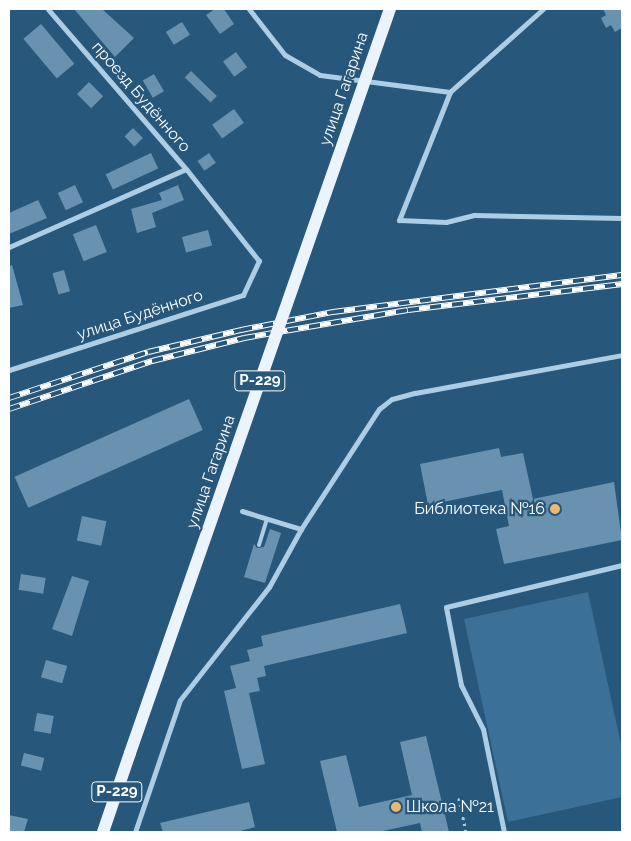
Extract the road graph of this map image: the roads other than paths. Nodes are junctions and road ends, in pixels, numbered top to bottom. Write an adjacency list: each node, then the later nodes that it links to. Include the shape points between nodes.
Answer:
1 (48, 9): 6 (street, проезд Будённого)
2 (249, 9): 5 (street, via 285,54 320,75)
3 (390, 9): 16 (main road, улица Гагарина / Р-229, bridge)
4 (543, 9): 5 (street)
5 (450, 92): 7 (street, via 399,220 446,222 474,215)
6 (186, 169): 8 (street, проезд Будённого); 10 (street, улица Будённого, via 258,260 244,295)
7 (622, 218)
8 (9, 246)
9 (622, 355): 13 (street, via 392,399 379,409)
10 (9, 370)
11 (242, 511): 12 (street)
12 (267, 519): 13 (street); 14 (lane)
13 (301, 529): 17 (street, via 269,587 180,700)
14 (259, 545)
15 (622, 565): 18 (street, via 446,607 461,685 482,729)
16 (103, 832)
17 (135, 832)
18 (504, 832)

